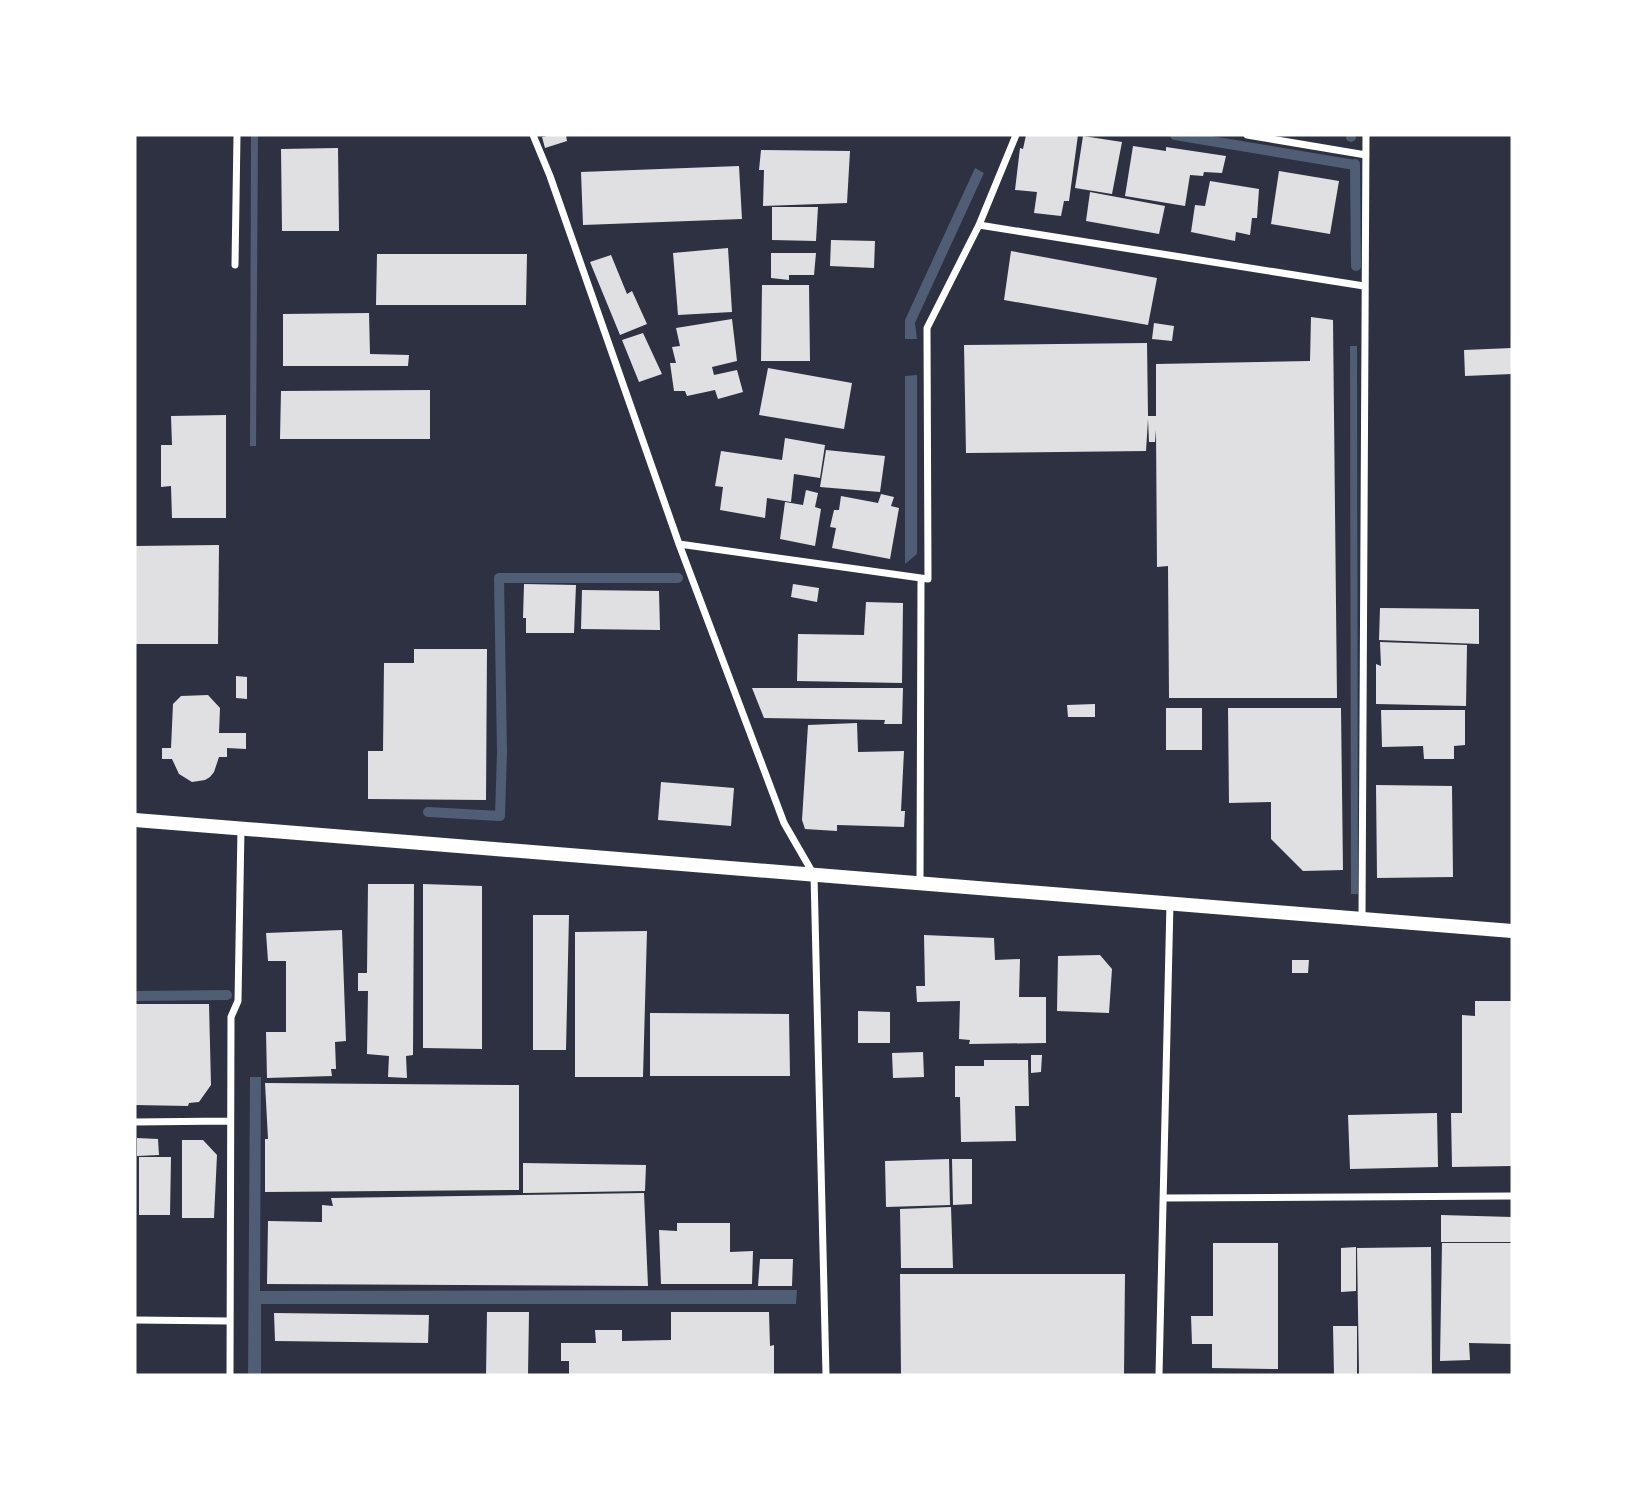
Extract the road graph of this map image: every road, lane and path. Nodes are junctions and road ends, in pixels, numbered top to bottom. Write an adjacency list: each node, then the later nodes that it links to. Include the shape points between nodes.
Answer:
1 (237, 135): 8 (street)
2 (533, 135): 10 (street)
3 (1016, 135): 7 (street)
4 (1247, 135): 6 (street)
5 (1366, 135): 6 (street)
6 (1366, 155): 9 (street)
7 (979, 225): 9 (street); 11 (street, via 927,328 928,579)
8 (235, 265)
9 (1364, 286): 17 (street)
10 (679, 544): 11 (street); 14 (street, via 784,823)
11 (921, 578): 15 (street)
12 (135, 820): 13 (main road)
13 (241, 828): 14 (main road); 19 (street)
14 (814, 875): 15 (main road); 26 (street)
15 (920, 883): 16 (main road)
16 (1170, 904): 17 (main road); 22 (street)
17 (1362, 919): 18 (main road)
18 (1512, 931)
19 (230, 1121): 20 (street); 24 (street)
20 (135, 1122)
21 (1512, 1196): 22 (street)
22 (1165, 1198): 27 (street)
23 (135, 1320): 24 (street)
24 (229, 1321): 25 (street)
25 (230, 1375)
26 (825, 1375)
27 (1159, 1375)

